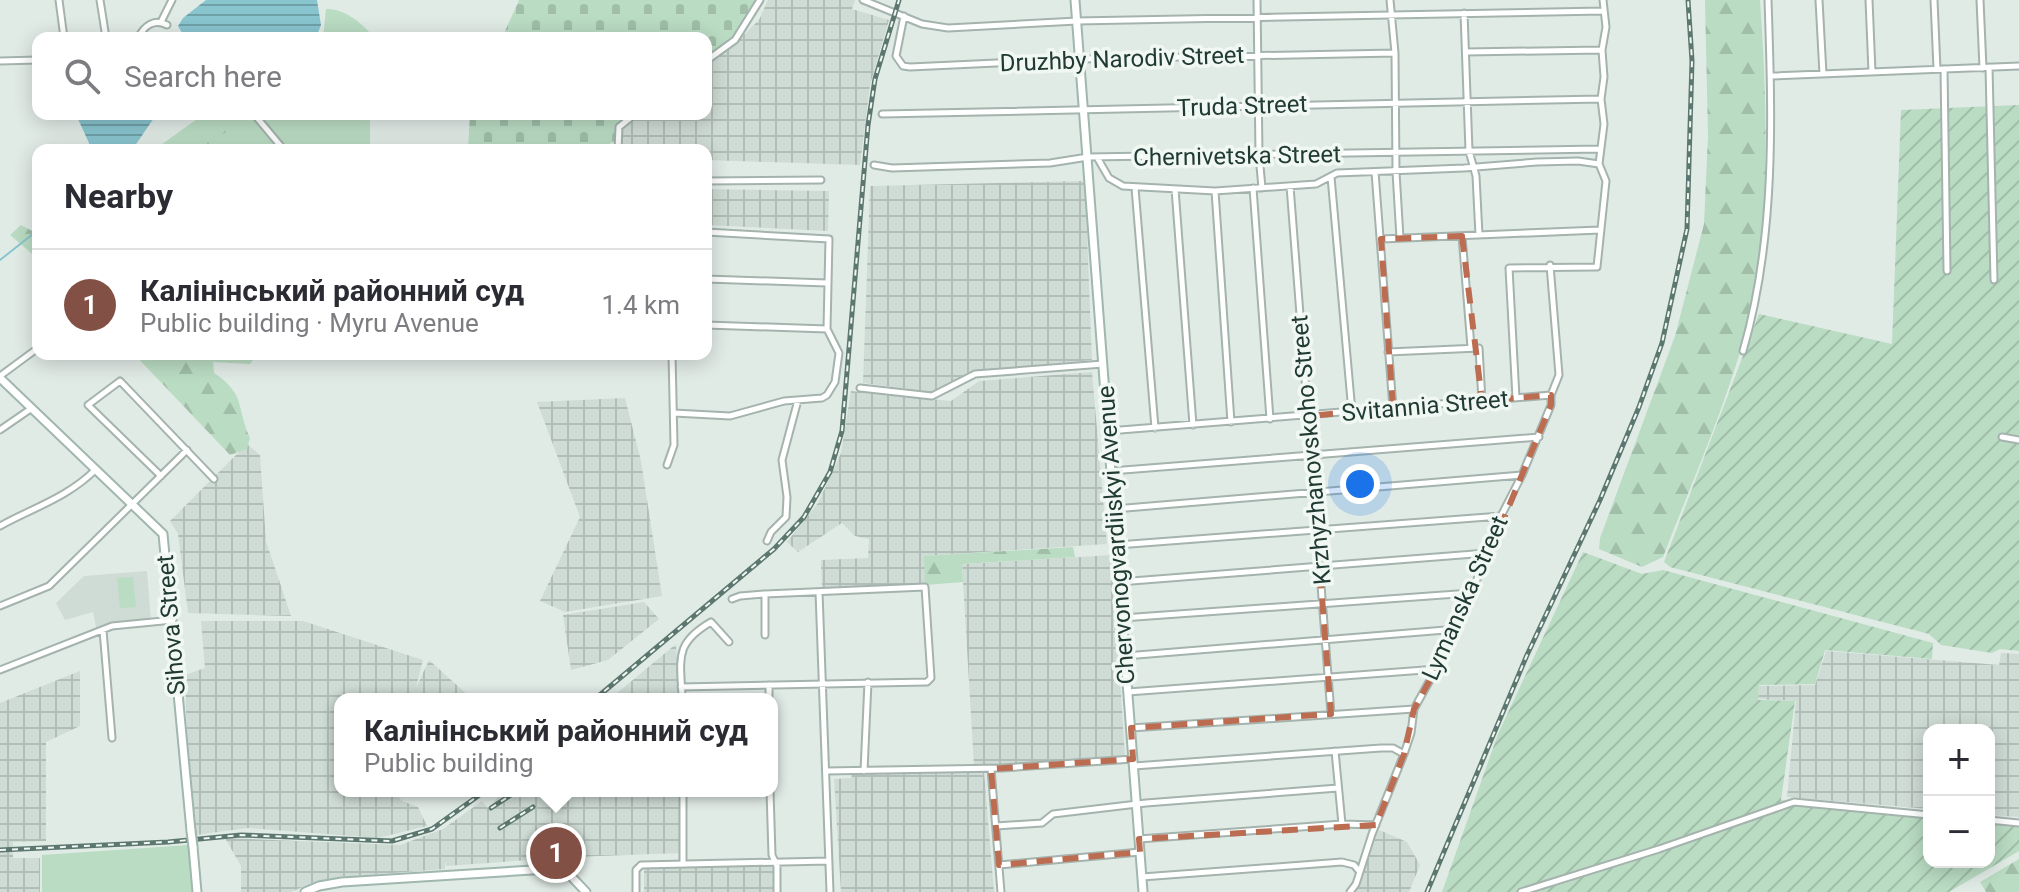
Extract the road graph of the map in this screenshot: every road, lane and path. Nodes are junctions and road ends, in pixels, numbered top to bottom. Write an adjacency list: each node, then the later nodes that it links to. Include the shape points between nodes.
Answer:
1 (59, 0): 23 (street)
2 (100, 0): 24 (street)
3 (172, 0): 25 (street, via 164,23)
4 (760, 0): 30 (street, via 735,40)
5 (863, 0): 16 (street)
6 (892, 0): 16 (street)
7 (1075, 0): 22 (main road, Chervonogvardiiskyi Avenue)
8 (1257, 0): 21 (street)
9 (1390, 0): 19 (street)
10 (1603, 0): 17 (street)
11 (1768, 0): 39 (street)
12 (1819, 0): 38 (street)
13 (1869, 0): 37 (street)
14 (1934, 0): 36 (street)
15 (1980, 0): 35 (street)
16 (885, 8): 20 (street)
17 (1603, 11): 18 (street); 26 (street)
18 (1464, 13): 19 (street); 27 (street)
19 (1392, 15): 21 (street); 28 (street)
20 (904, 16): 22 (street, via 948,28); 31 (street, Druzhby Narodiv Street, via 896,56 903,66)
21 (1257, 17): 22 (street); 29 (street)
22 (1077, 21): 31 (main road, Chervonogvardiiskyi Avenue)
23 (63, 32)
24 (105, 32)
25 (142, 32)
26 (1602, 50): 27 (street); 40 (street)
27 (1466, 52): 41 (street)
28 (1395, 53): 29 (street, Druzhby Narodiv Street); 42 (street)
29 (1257, 55): 31 (street, Druzhby Narodiv Street); 43 (street)
30 (712, 57)
31 (1081, 59): 44 (main road, Chervonogvardiiskyi Avenue)
32 (32, 60): 33 (street)
33 (0, 61)
34 (2019, 66): 35 (street)
35 (1986, 68): 36 (street); 79 (street)
36 (1940, 69): 37 (street); 77 (street)
37 (1872, 72): 38 (street)
38 (1823, 74): 39 (street)
39 (1771, 76): 84 (street, via 1765,246)
40 (1601, 99): 41 (street, Truda Street); 50 (street)
41 (1468, 101): 42 (street, Truda Street); 51 (street)
42 (1396, 102): 43 (street, Truda Street); 52 (street)
43 (1258, 104): 44 (street, Truda Street); 53 (street)
44 (1083, 111): 45 (street, Truda Street); 54 (main road, Chervonogvardiiskyi Avenue)
45 (882, 114)
46 (259, 120): 48 (street)
47 (628, 120): 49 (street, via 619,127)
48 (279, 144)
49 (618, 144)
50 (1600, 149): 51 (street, Chernivetska Street); 56 (street)
51 (1469, 151): 52 (street, Chernivetska Street); 58 (street)
52 (1396, 152): 53 (street, Chernivetska Street); 60 (street)
53 (1259, 155): 55 (street, Chernivetska Street); 67 (street)
54 (1088, 157): 55 (street, Chernivetska Street); 57 (street, Chernivetska Street, via 1024,165); 88 (main road, Chervonogvardiiskyi Avenue)
55 (1097, 158): 65 (street, via 1115,183)
56 (1599, 164): 58 (street); 70 (street, via 1606,181)
57 (874, 165)
58 (1473, 168): 60 (street); 72 (street)
59 (1375, 172): 60 (street); 61 (street); 75 (street)
60 (1396, 172): 74 (street)
61 (1331, 176): 64 (street); 97 (street)
62 (821, 180): 63 (street)
63 (712, 181)
64 (1290, 186): 67 (street); 99 (street, Krzhyzhanovskoho Street)
65 (1135, 188): 68 (street); 103 (street)
66 (1253, 188): 67 (street); 69 (street); 100 (street)
67 (1262, 188)
68 (1175, 189): 69 (street); 102 (street)
69 (1215, 191): 101 (street)
70 (1600, 230): 72 (street); 76 (street, via 1597,267)
71 (712, 232): 80 (street, via 828,239)
72 (1479, 235): 73 (street)
73 (1462, 236): 74 (street); 83 (street)
74 (1400, 238): 75 (street)
75 (1381, 239): 85 (street)
76 (1550, 265): 91 (street, via 1559,375); 92 (street, via 1513,266 1508,271)
77 (1947, 271)
78 (712, 279): 80 (street)
79 (1994, 280)
80 (827, 283): 82 (street)
81 (712, 325): 82 (street)
82 (827, 329): 93 (street, via 839,353 835,382 827,395)
83 (1471, 347): 85 (street); 94 (street, via 1480,350)
84 (1743, 351)
85 (1388, 352): 96 (street)
86 (32, 353): 89 (street)
87 (672, 360): 98 (street)
88 (1103, 364): 90 (street, via 975,374 932,396); 105 (main road, Chervonogvardiiskyi Avenue)
89 (0, 377): 95 (main road, Sihova Street)
90 (860, 388)
91 (1551, 395): 92 (street, Svitannia Street); 106 (street, Lymanska Street)
92 (1516, 398): 94 (street, Svitannia Street)
93 (798, 399): 98 (street, via 734,416); 123 (street, via 782,460 786,517)
94 (1482, 401): 96 (street, Svitannia Street)
95 (32, 408): 104 (street); 112 (main road, Sihova Street)
96 (1393, 408): 97 (street, Svitannia Street)
97 (1352, 412): 99 (street, Svitannia Street)
98 (674, 413): 111 (street, via 674,445)
99 (1308, 416): 100 (street, Svitannia Street); 110 (street, Krzhyzhanovskoho Street)
100 (1270, 419): 101 (street, Svitannia Street)
101 (1231, 422): 102 (street, Svitannia Street)
102 (1193, 425): 103 (street, Svitannia Street)
103 (1155, 428): 105 (street, Svitannia Street)
104 (0, 430)
105 (1108, 431): 113 (main road, Chervonogvardiiskyi Avenue)
106 (1539, 437): 110 (street); 114 (street, Lymanska Street)
107 (2002, 437): 108 (street)
108 (2019, 440)
109 (187, 450): 115 (street); 115 (street, via 120,381 88,405); 116 (street)
110 (1312, 455): 113 (street); 117 (street, Krzhyzhanovskoho Street)
111 (667, 465)
112 (97, 468): 118 (main road, Sihova Street); 121 (street, via 62,496)
113 (1111, 471): 119 (main road, Chervonogvardiiskyi Avenue)
114 (1522, 475): 117 (street); 120 (street, Lymanska Street)
115 (161, 476): 118 (street)
116 (214, 479)
117 (1314, 492): 119 (street); 122 (street, Krzhyzhanovskoho Street)
118 (133, 504): 133 (street, via 49,586); 135 (main road, Sihova Street, via 163,534)
119 (1114, 509): 124 (main road, Chervonogvardiiskyi Avenue)
120 (1501, 516): 122 (street); 125 (street, Lymanska Street)
121 (0, 526)
122 (1317, 529): 124 (street); 126 (street, Krzhyzhanovskoho Street)
123 (767, 541)
124 (1117, 545): 127 (main road, Chervonogvardiiskyi Avenue)
125 (1487, 553): 126 (street); 129 (street, Lymanska Street)
126 (1320, 565): 127 (street); 132 (street, Krzhyzhanovskoho Street)
127 (1119, 582): 134 (main road, Chervonogvardiiskyi Avenue)
128 (819, 592): 130 (street); 145 (street, via 926,588 931,678); 146 (street)
129 (1471, 593): 132 (street); 136 (street, Lymanska Street)
130 (765, 594): 131 (street); 138 (street)
131 (732, 599)
132 (1323, 603): 134 (street); 139 (street, Krzhyzhanovskoho Street)
133 (0, 606)
134 (1122, 618): 141 (main road, Chervonogvardiiskyi Avenue)
135 (173, 620): 137 (street); 180 (main road, Sihova Street, bridge)
136 (1458, 629): 139 (street); 142 (street, Lymanska Street)
137 (103, 630): 143 (street); 155 (street)
138 (765, 635)
139 (1326, 640): 141 (street); 144 (street, Krzhyzhanovskoho Street)
140 (729, 642): 148 (street, via 711,622 684,644)
141 (1125, 656): 149 (main road, Chervonogvardiiskyi Avenue)
142 (1438, 669): 144 (street); 152 (street, Lymanska Street)
143 (0, 670)
144 (1329, 676): 149 (street); 153 (street, Krzhyzhanovskoho Street)
145 (868, 682): 146 (street); 161 (street)
146 (823, 684): 147 (street); 160 (street)
147 (769, 685): 148 (street); 151 (street)
148 (681, 687): 150 (street)
149 (1128, 692): 154 (main road, Chervonogvardiiskyi Avenue)
150 (682, 693)
151 (769, 693)
152 (1414, 709): 153 (street); 157 (street, Lymanska Street)
153 (1331, 714): 154 (street)
154 (1131, 728): 158 (main road, Chervonogvardiiskyi Avenue)
155 (112, 738)
156 (1335, 751): 157 (street, via 1393,748); 158 (street); 162 (street)
157 (1404, 754): 170 (street, Lymanska Street)
158 (1133, 763): 159 (street); 165 (main road, Chervonogvardiiskyi Avenue)
159 (991, 769): 161 (street); 171 (street)
160 (826, 771): 161 (street); 174 (street)
161 (864, 771)
162 (1338, 788): 165 (street); 169 (street)
163 (683, 797): 176 (street)
164 (770, 797): 175 (street)
165 (1137, 805): 171 (street); 172 (main road, Chervonogvardiiskyi Avenue)
166 (1923, 814): 189 (street, via 1794,802)
167 (1995, 821): 168 (street)
168 (2019, 823)
169 (1342, 824): 170 (street); 172 (street)
170 (1376, 825): 178 (street, Lymanska Street)
171 (996, 826): 177 (street)
172 (1139, 839): 173 (main road, Chervonogvardiiskyi Avenue)
173 (1140, 852): 177 (street); 179 (main road, Chervonogvardiiskyi Avenue)
174 (828, 861): 175 (street); 185 (street)
175 (774, 862): 176 (street); 184 (street)
176 (683, 864): 183 (street, via 637,866)
177 (999, 865): 186 (street)
178 (1359, 871): 179 (street, via 1342,862); 188 (street, Lymanska Street)
179 (1142, 877): 187 (main road, Chervonogvardiiskyi Avenue)
180 (197, 892)
181 (305, 892): 182 (main road, via 342,882 548,869 567,872)
182 (586, 892)
183 (636, 892)
184 (777, 892)
185 (830, 892)
186 (1001, 892)
187 (1143, 892)
188 (1350, 892)
189 (1521, 892)

